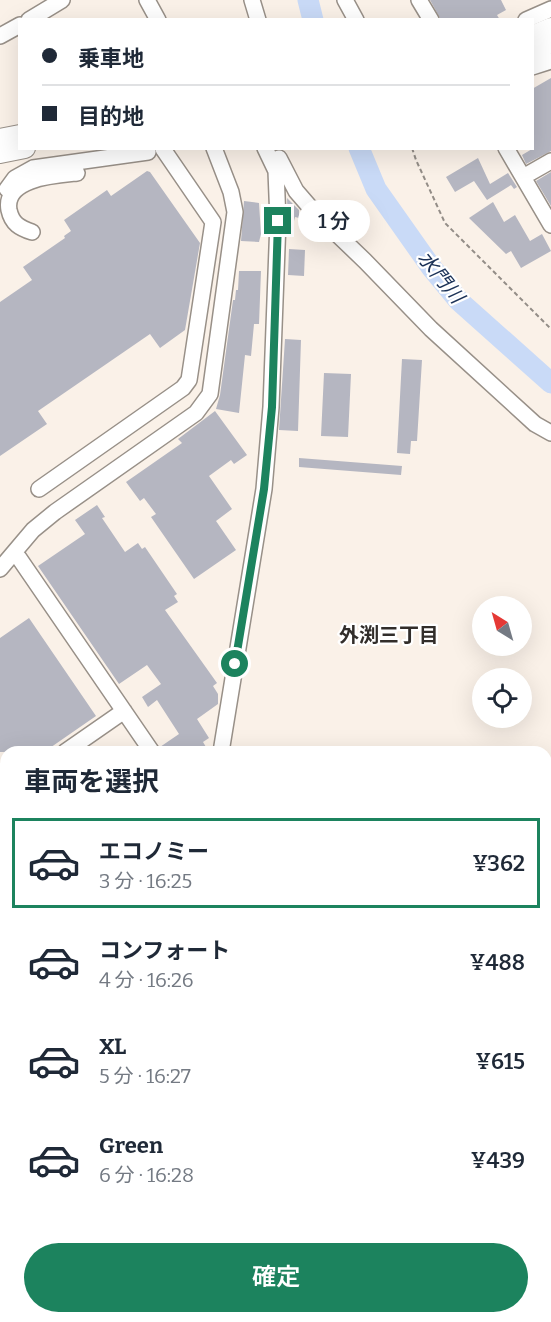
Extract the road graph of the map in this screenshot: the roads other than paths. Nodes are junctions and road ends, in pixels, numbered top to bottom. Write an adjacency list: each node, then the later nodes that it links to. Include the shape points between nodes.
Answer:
1 (62, 0): 6 (street)
2 (147, 0): 7 (street)
3 (345, 0): 8 (street)
4 (419, 0): 9 (street)
5 (551, 9): 10 (street)
6 (32, 18)
7 (157, 18)
8 (355, 18)
9 (430, 18)
10 (531, 18)
11 (18, 26): 14 (street)
12 (551, 28): 13 (main road)
13 (534, 35)
14 (0, 36)
15 (551, 43): 16 (main road)
16 (534, 49)
17 (551, 61): 18 (street)
18 (534, 66)
19 (18, 135): 20 (main road)
20 (0, 139)
21 (18, 149): 27 (main road)
22 (156, 150): 32 (street, via 33,168 15,178); 38 (street, via 213,222 189,380)
23 (215, 150): 39 (street, via 235,212 210,394 196,413 55,512)
24 (266, 150): 29 (street)
25 (275, 150): 29 (street)
26 (507, 150): 31 (street)
27 (0, 153)
28 (551, 161): 31 (street)
29 (280, 170): 37 (street, via 315,213 431,329 535,424); 44 (street, via 272,396 264,489)
30 (77, 173): 34 (street, via 35,178 20,186 8,207)
31 (523, 177): 35 (street)
32 (7, 189)
33 (0, 209): 34 (street)
34 (12, 220): 36 (street)
35 (551, 225)
36 (32, 232)
37 (551, 433)
38 (39, 489)
39 (14, 553): 40 (street); 41 (street)
40 (0, 568)
41 (124, 711): 42 (street); 43 (street)
42 (74, 746)
43 (148, 746)
44 (222, 746)

